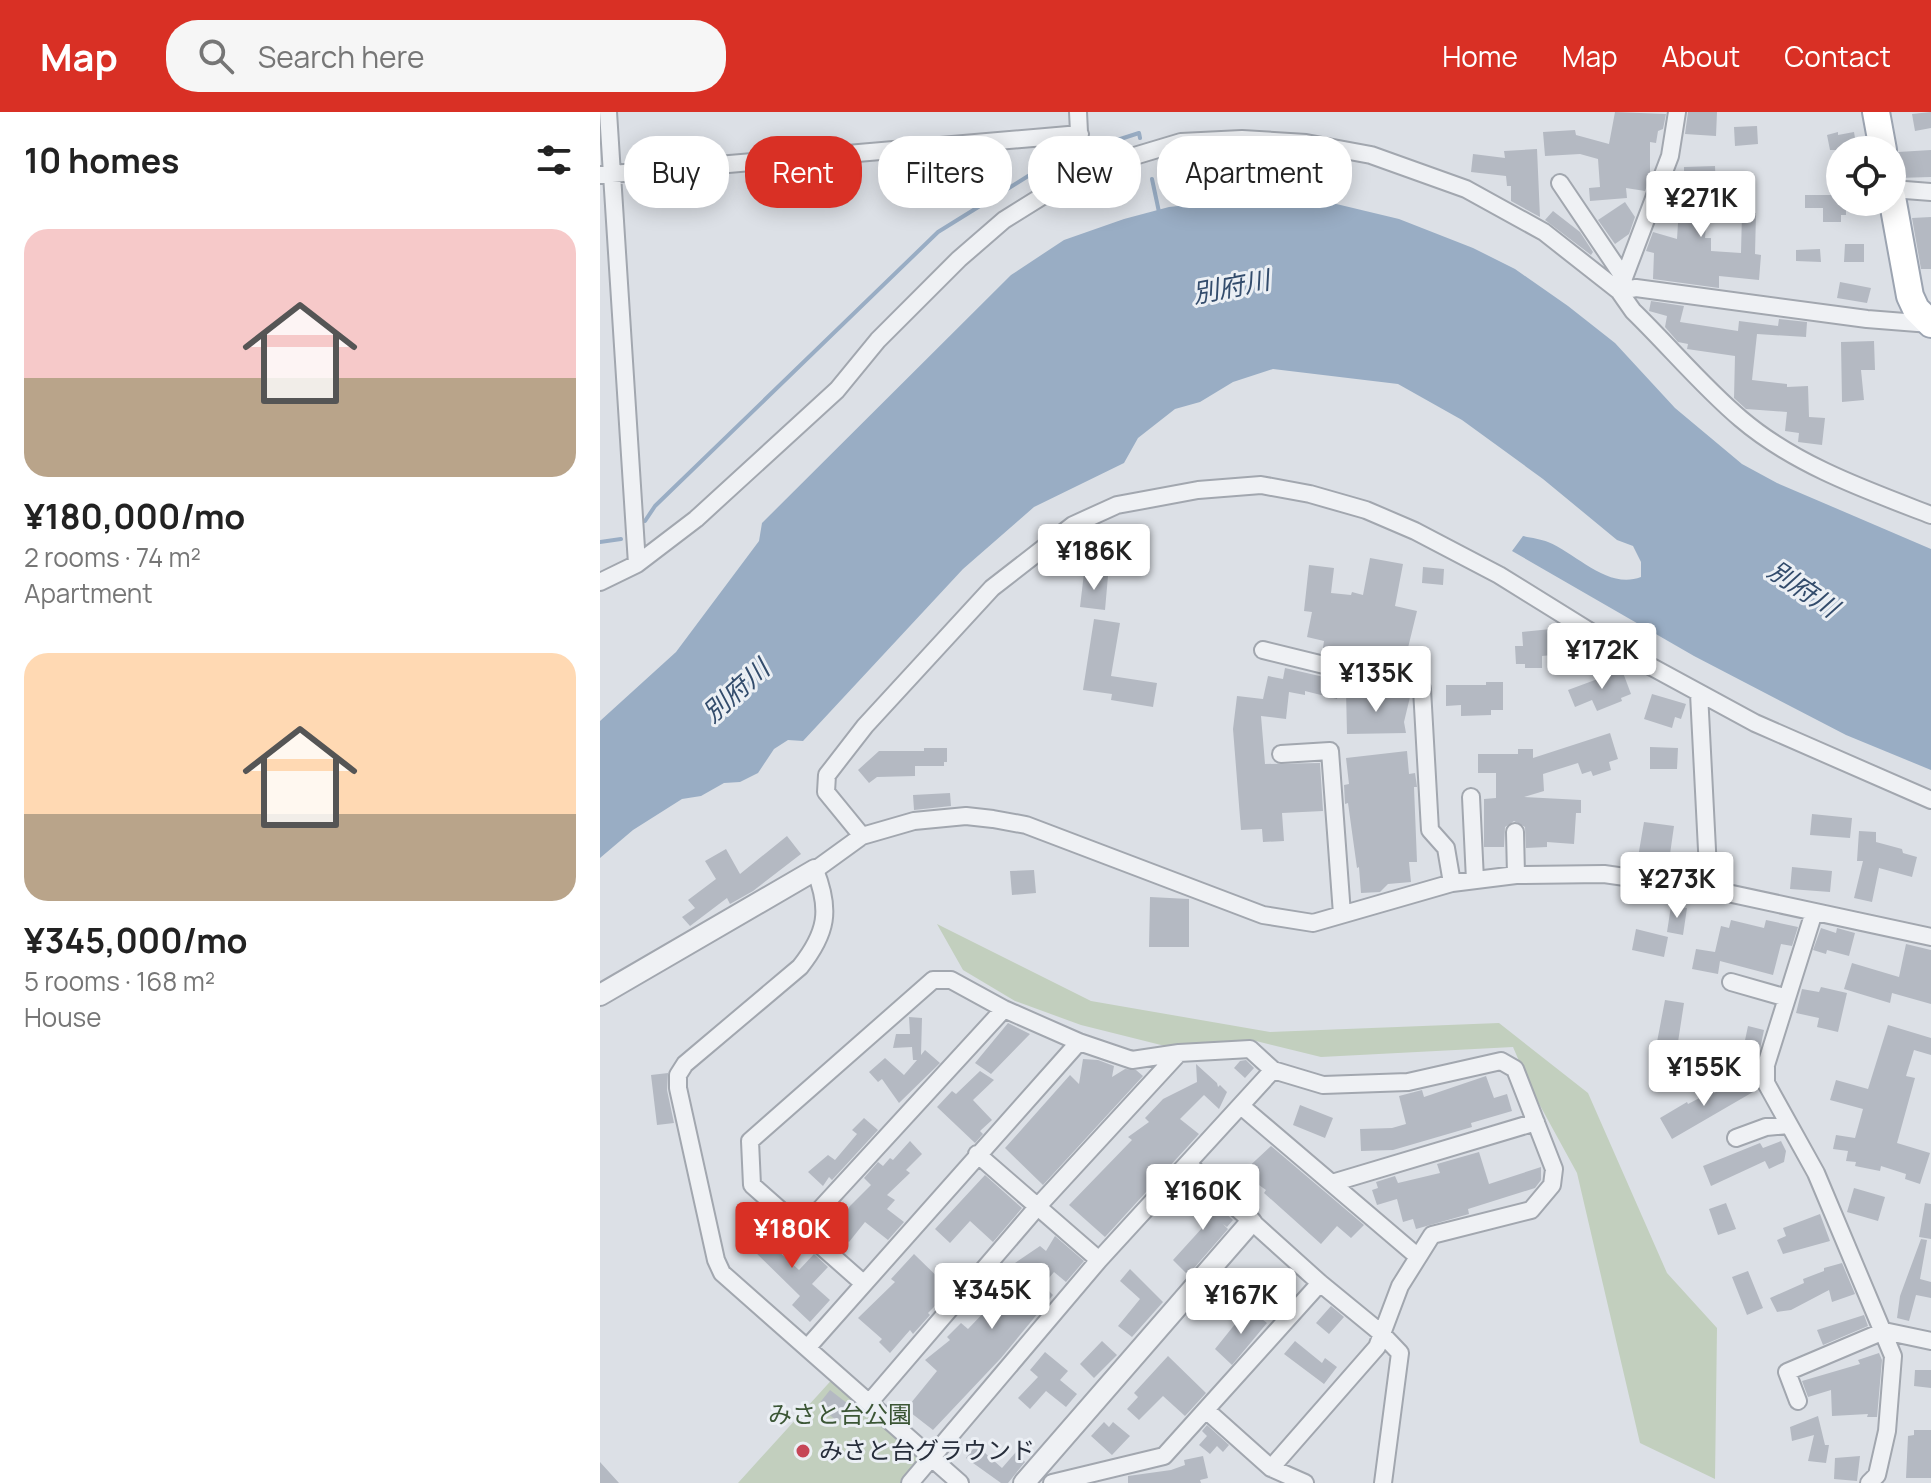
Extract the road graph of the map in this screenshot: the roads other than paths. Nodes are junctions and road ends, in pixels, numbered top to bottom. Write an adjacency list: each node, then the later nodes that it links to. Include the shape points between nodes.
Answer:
1 (608, 112): 8 (street)
2 (1078, 112): 5 (street)
3 (1677, 112): 14 (street, via 1670,156)
4 (1876, 112): 6 (main road)
5 (1080, 134): 8 (street)
6 (1880, 136)
7 (1141, 154): 14 (street, via 1181,142 1242,139 1371,155 1466,189 1544,232)
8 (606, 174): 17 (street)
9 (1560, 183): 14 (street)
10 (1906, 190): 11 (street)
11 (1931, 192)
12 (1028, 205): 17 (street, via 959,259 878,340 837,390 696,519)
13 (1895, 216): 15 (main road, via 1910,296)
14 (1621, 284): 15 (street); 16 (street, via 1633,311 1761,434 1859,487)
15 (1931, 324)
16 (1931, 515)
17 (637, 564): 18 (street)
18 (600, 582)
19 (1263, 650): 29 (street, via 1422,689 1430,830 1446,848)
20 (1699, 693): 23 (street); 25 (street, via 1499,575 1366,510 1261,485 1198,490 1117,505 1073,525 992,588 827,775 826,792); 30 (street)
21 (1281, 754): 32 (street, via 1330,751)
22 (1471, 797): 28 (street)
23 (1931, 800)
24 (1515, 832): 27 (street)
25 (862, 836): 26 (street); 32 (street, via 937,817 993,819 1026,825 1263,915 1313,923)
26 (815, 870): 35 (street); 58 (street, via 825,895 815,947 800,967 678,1075 722,1273)
27 (1516, 875): 28 (street); 30 (street, via 1604,874)
28 (1475, 880): 29 (street)
29 (1452, 883): 32 (street)
30 (1709, 889): 31 (street)
31 (1814, 912): 33 (street); 36 (street)
32 (1342, 914)
33 (1931, 937)
34 (1731, 982): 36 (street)
35 (600, 995)
36 (1787, 998): 43 (street, via 1766,1065 1766,1083)
37 (1004, 1009): 38 (street); 50 (street); 50 (street, via 951,980 933,980 750,1141 752,1185)
38 (1079, 1042): 39 (street, via 1132,1060); 45 (street)
39 (1179, 1053): 40 (street, via 1250,1049); 48 (street)
40 (1273, 1070): 41 (street); 42 (street, via 1323,1085 1393,1083 1501,1061 1515,1069)
41 (1241, 1106): 46 (street); 47 (street)
42 (1536, 1122): 47 (street); 51 (street, via 1554,1169 1552,1185 1531,1210 1432,1235)
43 (1789, 1125): 44 (street); 55 (street, via 1816,1173)
44 (1736, 1138)
45 (977, 1154): 48 (street); 53 (street)
46 (1189, 1165): 49 (street); 52 (street)
47 (1332, 1183): 51 (street)
48 (1039, 1205): 52 (street); 60 (street)
49 (1251, 1222): 54 (street); 66 (street)
50 (802, 1229): 53 (street)
51 (1417, 1256): 56 (street)
52 (1099, 1260): 62 (street)
53 (863, 1283): 58 (street)
54 (1320, 1283): 56 (street); 61 (street)
55 (1884, 1331): 57 (street); 59 (street, via 1787,1372); 70 (street, via 1893,1356 1891,1399 1877,1475)
56 (1381, 1333): 63 (street, via 1377,1347); 69 (street, via 1400,1353)
57 (1931, 1341)
58 (807, 1348): 60 (street)
59 (1798, 1401)
60 (869, 1403): 62 (street)
61 (1206, 1410): 63 (street); 67 (street, via 1164,1456)
62 (932, 1458): 64 (street); 65 (street)
63 (1271, 1468): 68 (street)
64 (910, 1483)
65 (960, 1483)
66 (1024, 1483)
67 (1052, 1483)
68 (1305, 1483)
69 (1383, 1483)
70 (1869, 1483)

